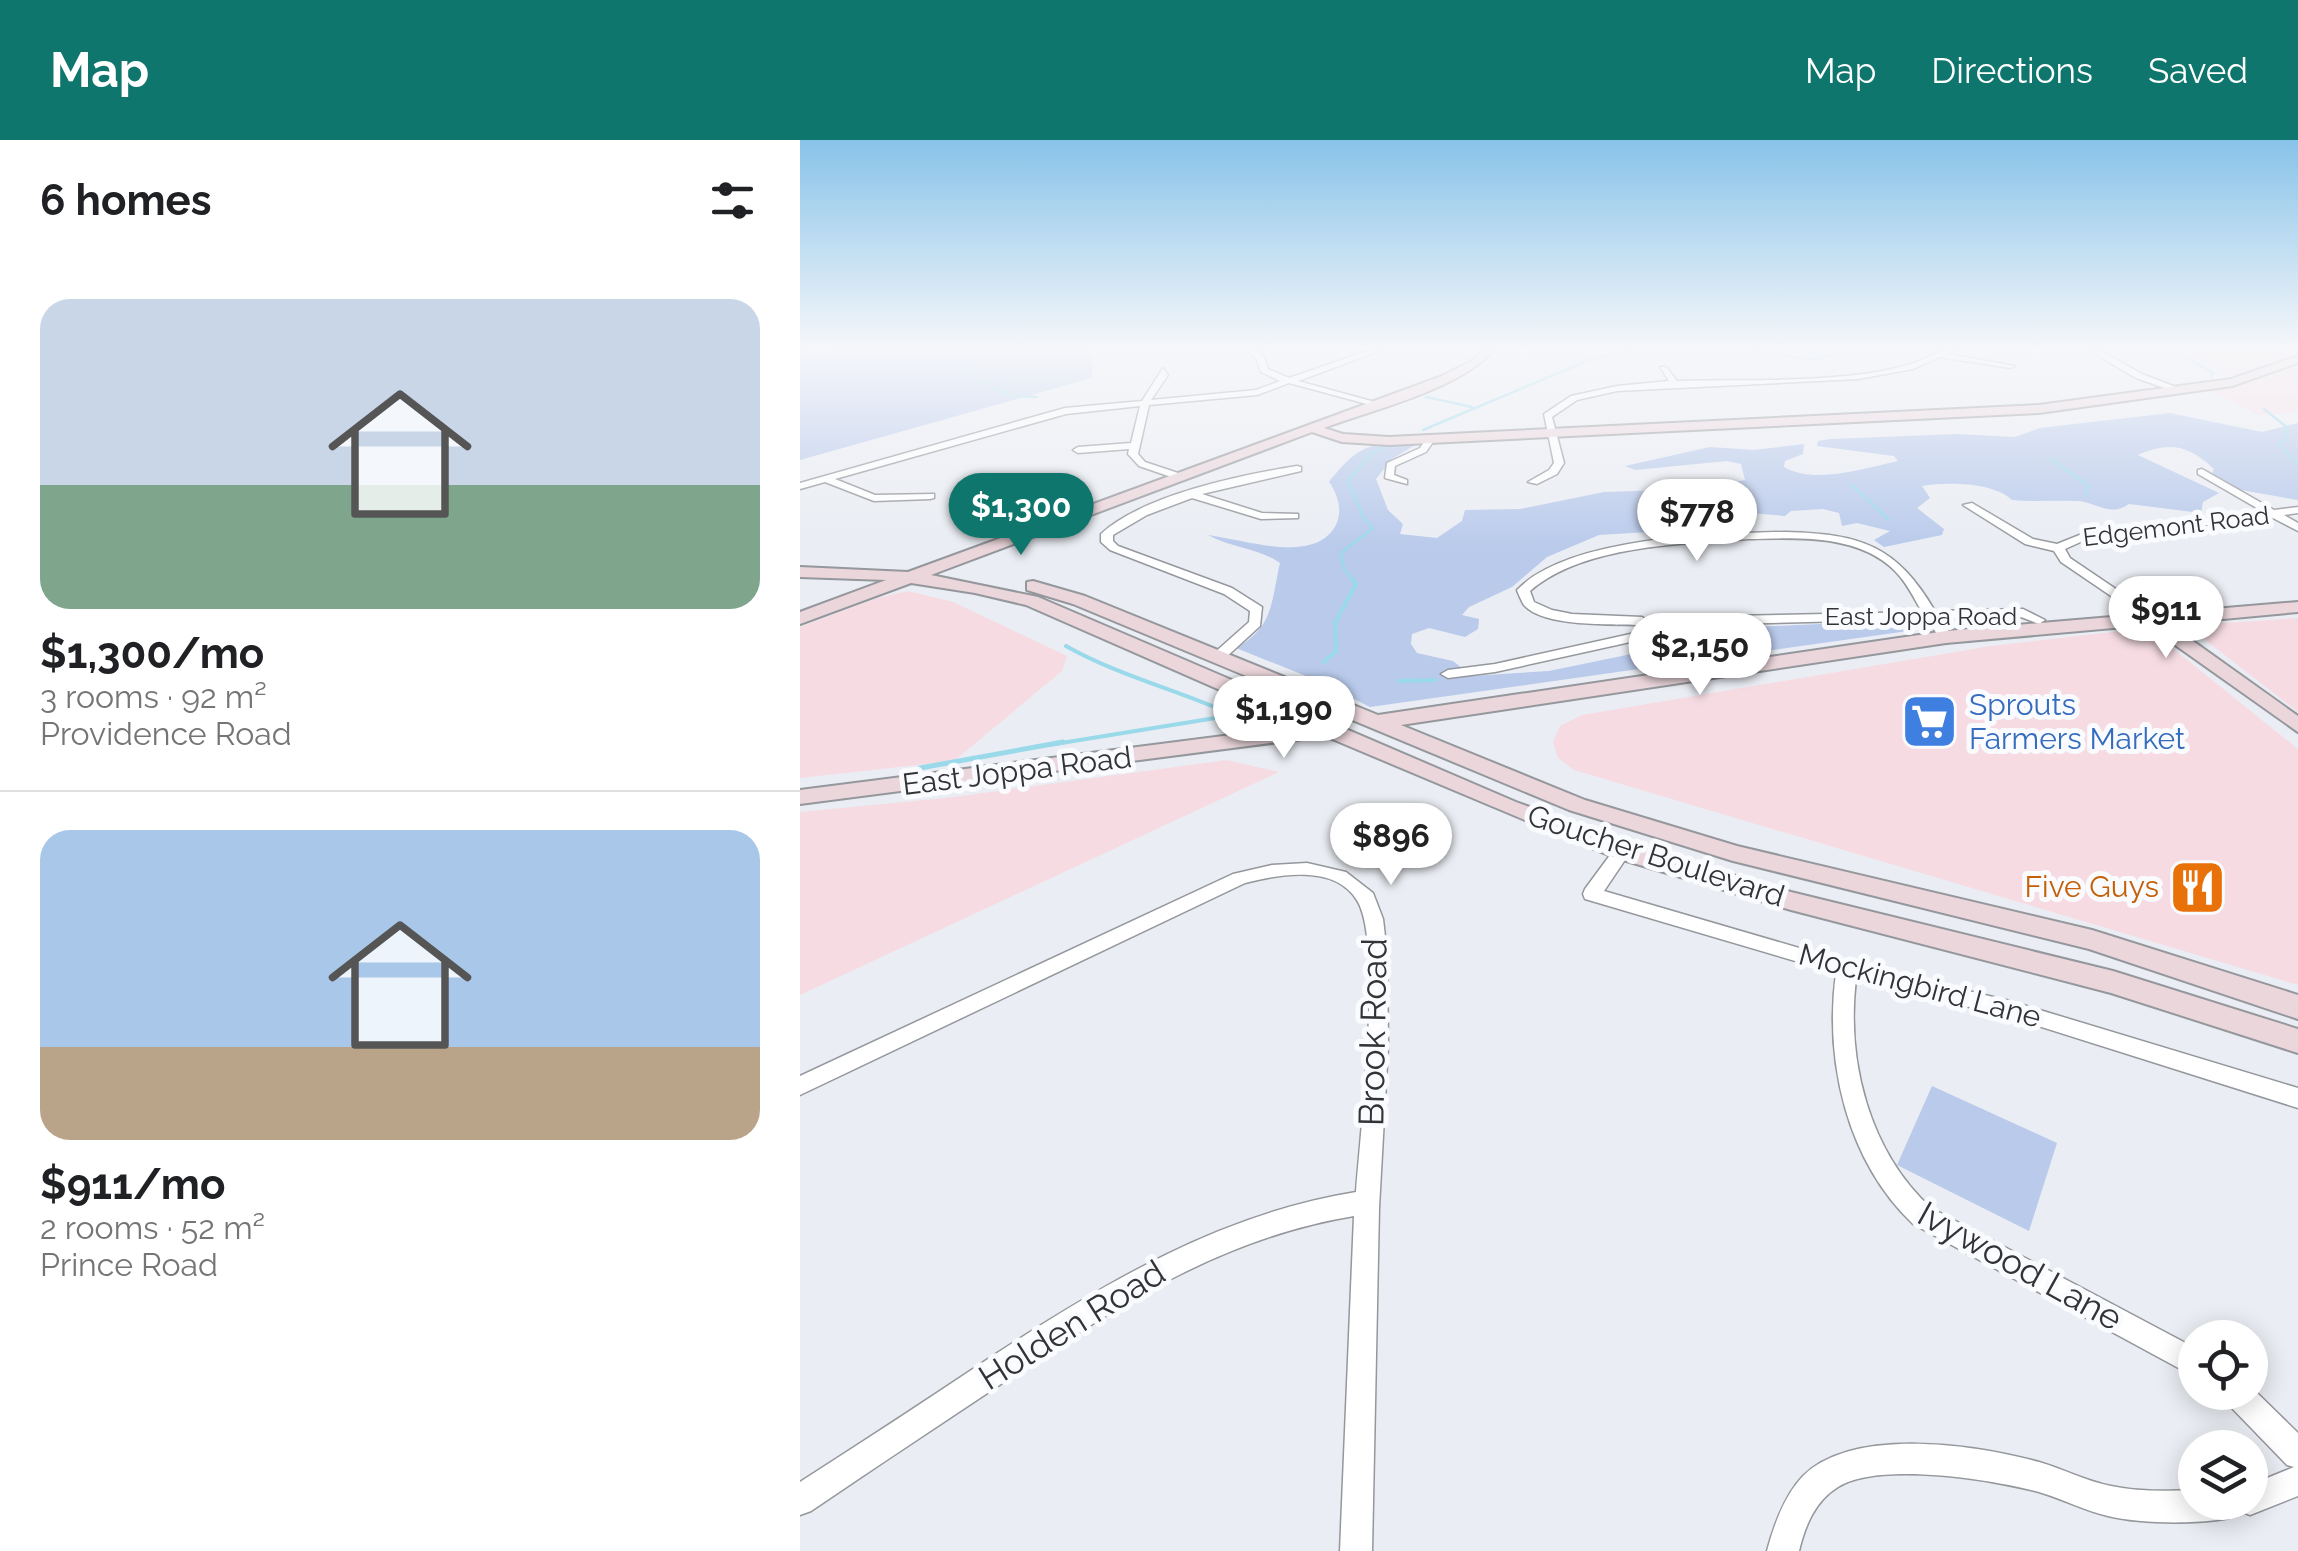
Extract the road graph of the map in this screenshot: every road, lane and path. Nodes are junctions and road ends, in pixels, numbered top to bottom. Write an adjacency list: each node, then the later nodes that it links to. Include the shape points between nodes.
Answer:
1 (1047, 416): 16 (street)
2 (1142, 416): 10 (street)
3 (1345, 416): 6 (main road)
4 (1547, 416): 7 (street)
5 (1915, 416): 7 (main road)
6 (1312, 428): 8 (main road); 9 (main road); 12 (main road)
7 (1550, 433): 8 (main road); 18 (street, via 1559,463)
8 (1430, 438): 9 (main road); 17 (street, via 1423,450 1390,465 1388,476)
9 (1370, 440): 12 (main road, via 1310,441)
10 (1134, 446): 11 (street); 15 (street, via 1142,464)
11 (1078, 450)
12 (1242, 454): 15 (main road)
13 (1297, 468): 20 (street)
14 (2202, 472): 24 (street)
15 (1180, 478): 28 (main road)
16 (826, 479): 19 (street); 21 (street, via 874,498)
17 (1402, 482)
18 (1532, 482)
19 (800, 486)
20 (1194, 495): 25 (street, via 1261,516); 45 (street, via 1134,517 1105,538 1114,548 1247,600 1257,616)
21 (930, 496)
22 (1968, 505): 27 (street, via 2030,542)
23 (2298, 510): 24 (street, Edgemont Road)
24 (2269, 514): 26 (street); 27 (street, Edgemont Road, via 2074,538)
25 (1294, 516)
26 (2298, 528)
27 (2058, 548): 40 (street, via 2065,560)
28 (981, 552): 30 (main road); 31 (main road); 34 (main road, via 973,562)
29 (800, 563): 30 (main road, Goucher Boulevard)
30 (872, 564): 31 (main road, Goucher Boulevard)
31 (936, 568): 34 (main road, Goucher Boulevard); 35 (main road)
32 (800, 572): 33 (main road, Goucher Boulevard)
33 (851, 572): 35 (main road, Goucher Boulevard); 37 (main road, via 861,587)
34 (979, 574): 48 (main road, Goucher Boulevard, via 1079,600)
35 (911, 577): 36 (main road, Goucher Boulevard); 37 (main road)
36 (956, 583): 37 (main road); 51 (main road, Goucher Boulevard, via 1048,607)
37 (858, 596): 42 (main road)
38 (2298, 596): 40 (main road, East Joppa Road)
39 (2298, 607): 41 (main road, East Joppa Road)
40 (2142, 613): 41 (main road, East Joppa Road); 44 (main road, East Joppa Road); 47 (main road, East Joppa Road); 49 (main road)
41 (2172, 616): 49 (main road)
42 (800, 618)
43 (1930, 618): 44 (street, East Joppa Road, via 2023,613); 46 (street, East Joppa Road, via 1747,619); 46 (street, via 1910,579 1892,562 1847,542 1804,535 1591,554 1538,575 1523,590 1528,604 1548,614 1642,621); 47 (street)
44 (2038, 620): 47 (main road, East Joppa Road)
45 (1245, 632): 48 (street); 48 (street)
46 (1654, 633): 50 (street, East Joppa Road)
47 (1946, 636): 52 (main road, East Joppa Road)
48 (1208, 653): 53 (main road, Goucher Boulevard)
49 (2210, 659): 54 (main road)
50 (1448, 674)
51 (1277, 707): 55 (main road, Goucher Boulevard); 56 (main road, via 1269,723)
52 (1469, 708): 53 (main road, East Joppa Road); 57 (main road, via 1434,730)
53 (1373, 722): 55 (main road, East Joppa Road); 57 (main road, Goucher Boulevard)
54 (2298, 726)
55 (1326, 729): 56 (main road, East Joppa Road); 59 (main road, Goucher Boulevard)
56 (1236, 742): 58 (main road, East Joppa Road)
57 (1445, 752): 61 (main road, Goucher Boulevard, via 1632,822 2092,940)
58 (800, 796)
59 (1622, 851): 60 (street, Mockingbird Lane, via 1592,894); 62 (main road, Goucher Boulevard, via 2113,982)
60 (1847, 968): 64 (street, Mockingbird Lane, via 2010,1009); 66 (street, Ivywood Lane, via 1840,1013 1848,1070 1874,1155 1894,1190 1922,1216)
61 (2298, 1007)
62 (2298, 1041)
63 (800, 1086): 65 (street, Brook Road, via 1238,878 1316,870 1355,886 1372,909 1376,929)
64 (2298, 1098)
65 (1367, 1202): 71 (street, Holden Road, via 1285,1215 1196,1250 1033,1346); 73 (street, Brook Road)
66 (2178, 1354)
67 (2254, 1410): 68 (street)
68 (2298, 1454)
69 (2298, 1481): 70 (street)
70 (2268, 1493)
71 (800, 1500)
72 (2178, 1507): 74 (street, via 2121,1503 2032,1475 1932,1459 1854,1466 1804,1498)
73 (1356, 1551)
74 (1784, 1551)

